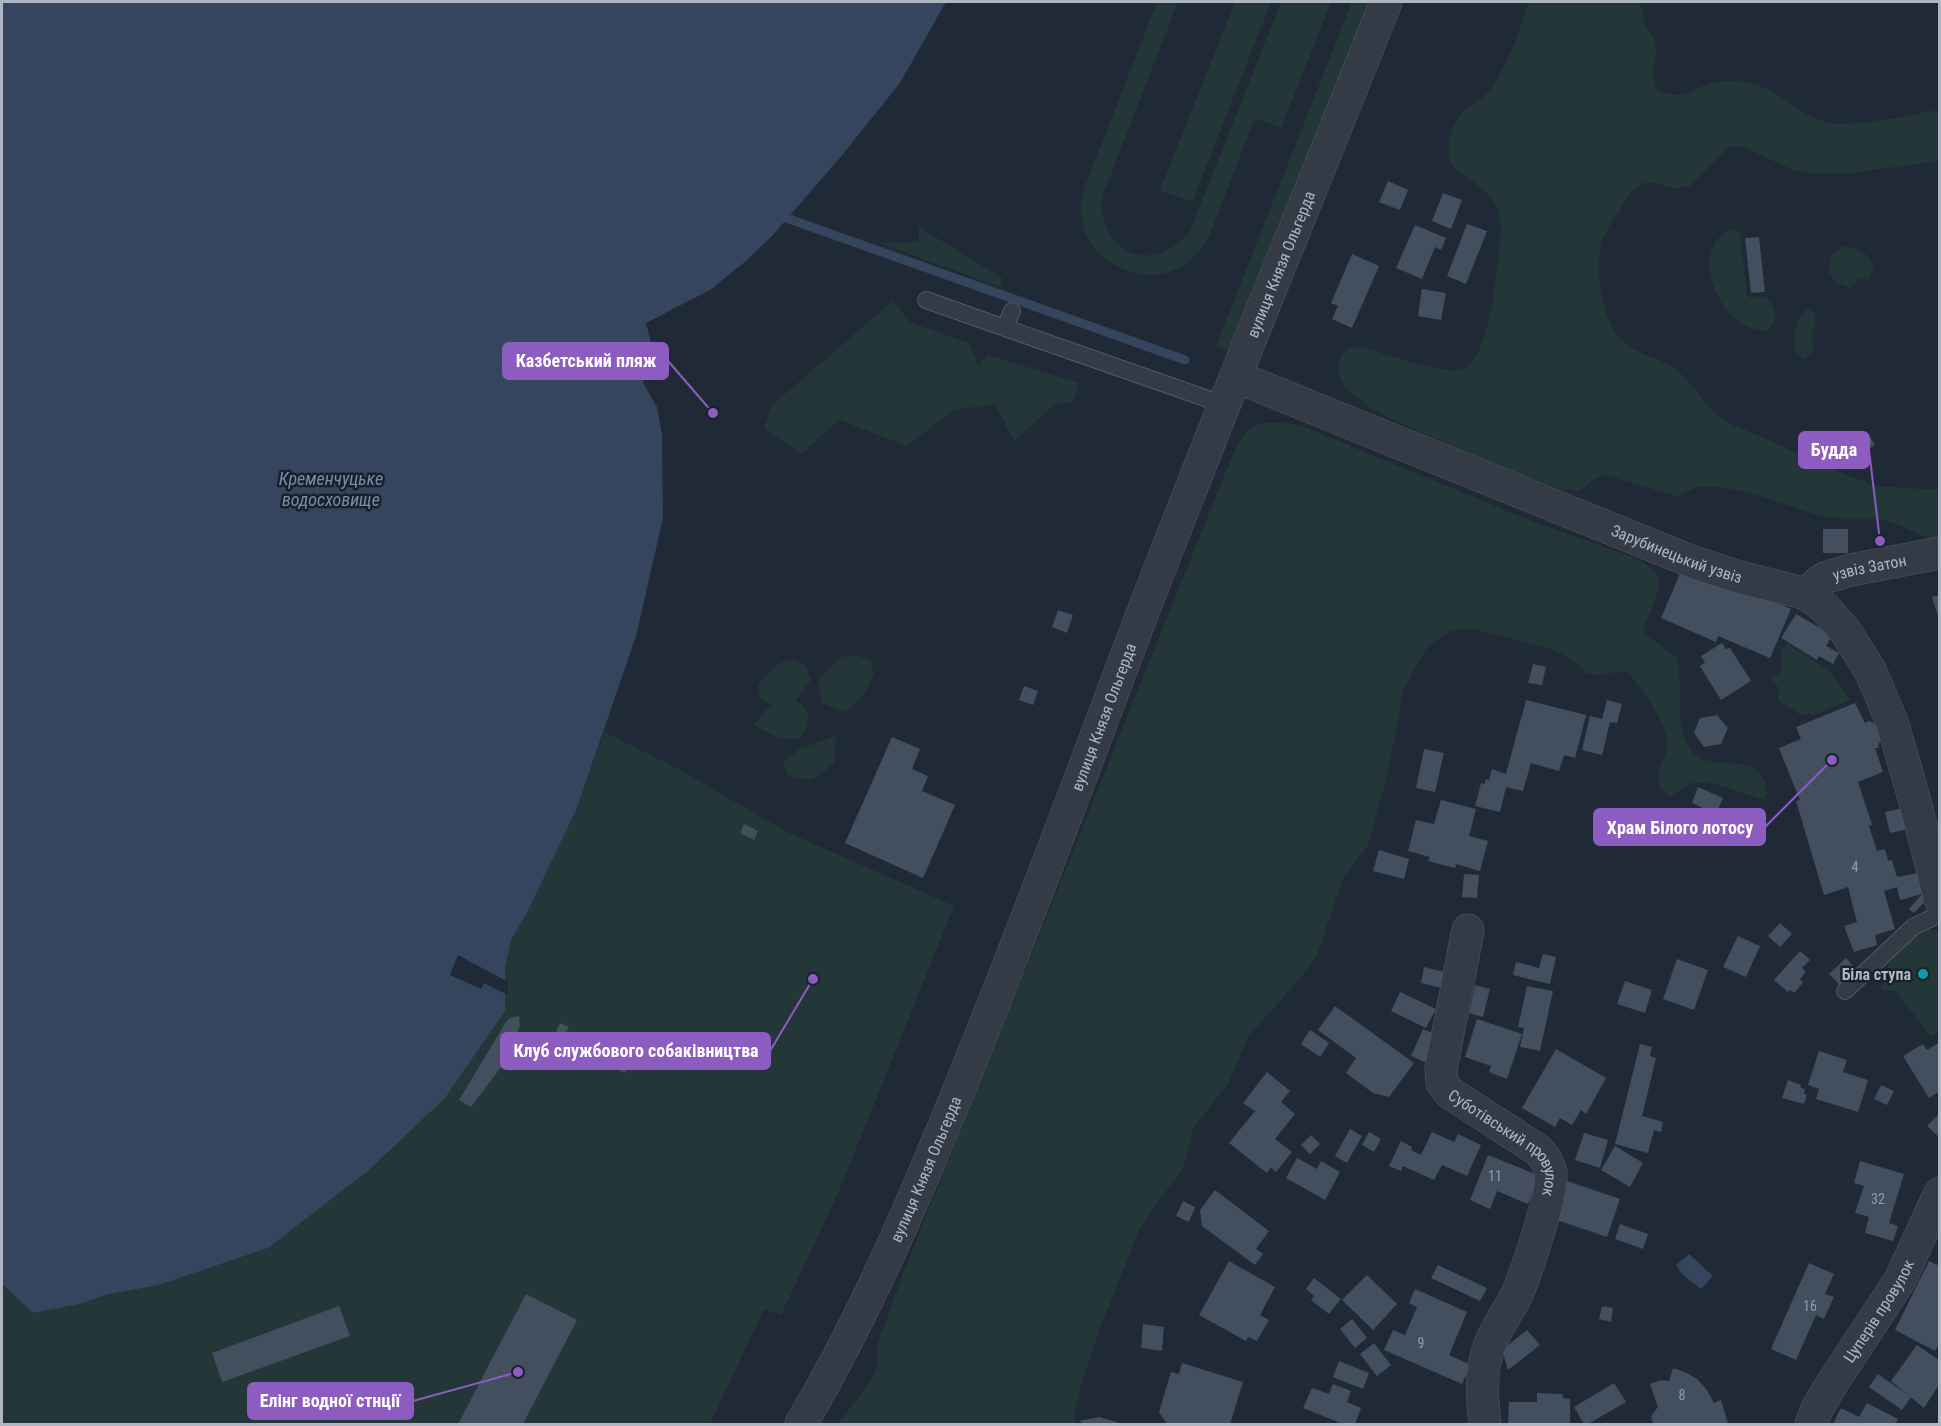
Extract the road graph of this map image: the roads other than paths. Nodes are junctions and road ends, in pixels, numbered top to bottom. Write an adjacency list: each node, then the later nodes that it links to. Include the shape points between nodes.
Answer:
1 (1386, 2): 5 (street, вулиця Князя Ольгерда)
2 (926, 300): 4 (lane)
3 (1012, 311): 4 (lane)
4 (1005, 328): 6 (lane)
5 (1237, 377): 6 (street, вулиця Князя Ольгерда); 8 (street, Зарубинецький узвіз, via 1686,559)
6 (1225, 405): 14 (street, вулиця Князя Ольгерда, via 955,1098 870,1295)
7 (1940, 553): 8 (street, узвіз Затон, via 1827,577)
8 (1807, 594): 9 (street, Зарубинецький узвіз, via 1846,632 1882,697 1902,755)
9 (1940, 899)
10 (1940, 914): 12 (lane, via 1913,927)
11 (1468, 930): 15 (street, Суботівський провулок, via 1441,1069 1442,1083 1450,1093 1538,1149 1551,1176 1527,1266 1489,1348 1483,1372)
12 (1845, 991)
13 (1940, 1193): 16 (street, Цуперів провулок, via 1900,1280 1827,1393)
14 (801, 1425)
15 (1485, 1425)
16 (1811, 1425)

